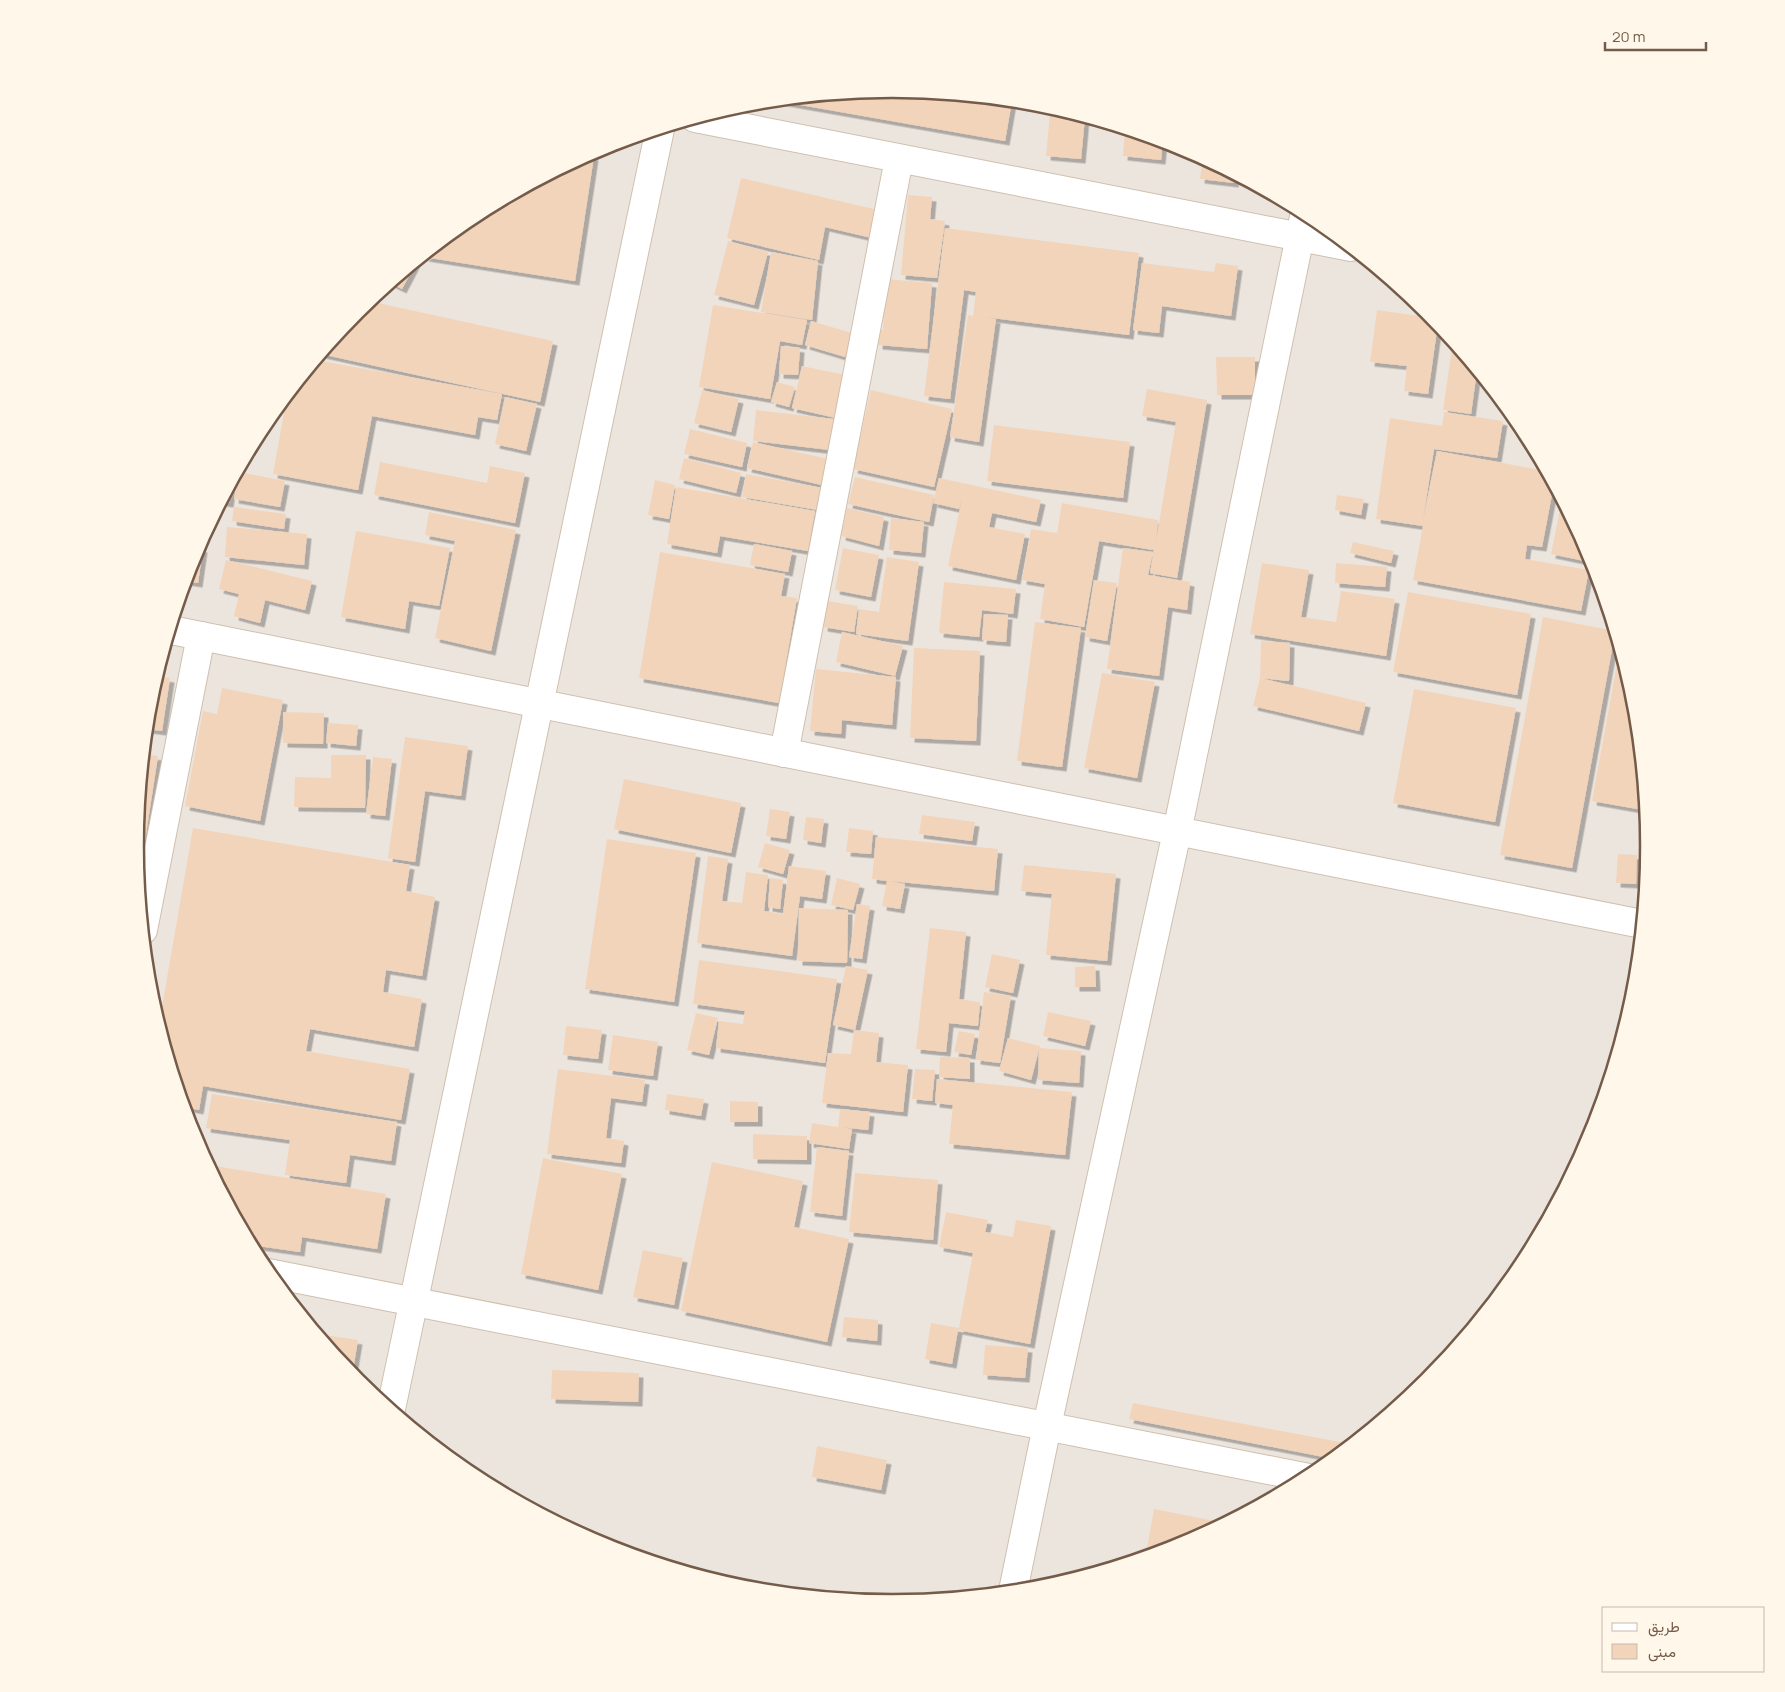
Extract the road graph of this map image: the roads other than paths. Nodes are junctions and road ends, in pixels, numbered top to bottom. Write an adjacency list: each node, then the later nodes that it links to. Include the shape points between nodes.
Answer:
1 (709, 121): 3 (street)
2 (659, 135): 8 (street)
3 (899, 159): 4 (street); 9 (street)
4 (1302, 225): 5 (street); 10 (street)
5 (1323, 234)
6 (176, 631): 7 (street)
7 (201, 636): 8 (street); 11 (street)
8 (539, 705): 9 (street); 14 (street)
9 (784, 753): 10 (street)
10 (1177, 832): 12 (street); 16 (street)
11 (147, 912)
12 (1637, 923)
13 (280, 1275): 14 (street)
14 (414, 1302): 15 (street); 16 (street)
15 (392, 1403)
16 (1047, 1426): 17 (street); 18 (street)
17 (1296, 1475)
18 (1014, 1584)

